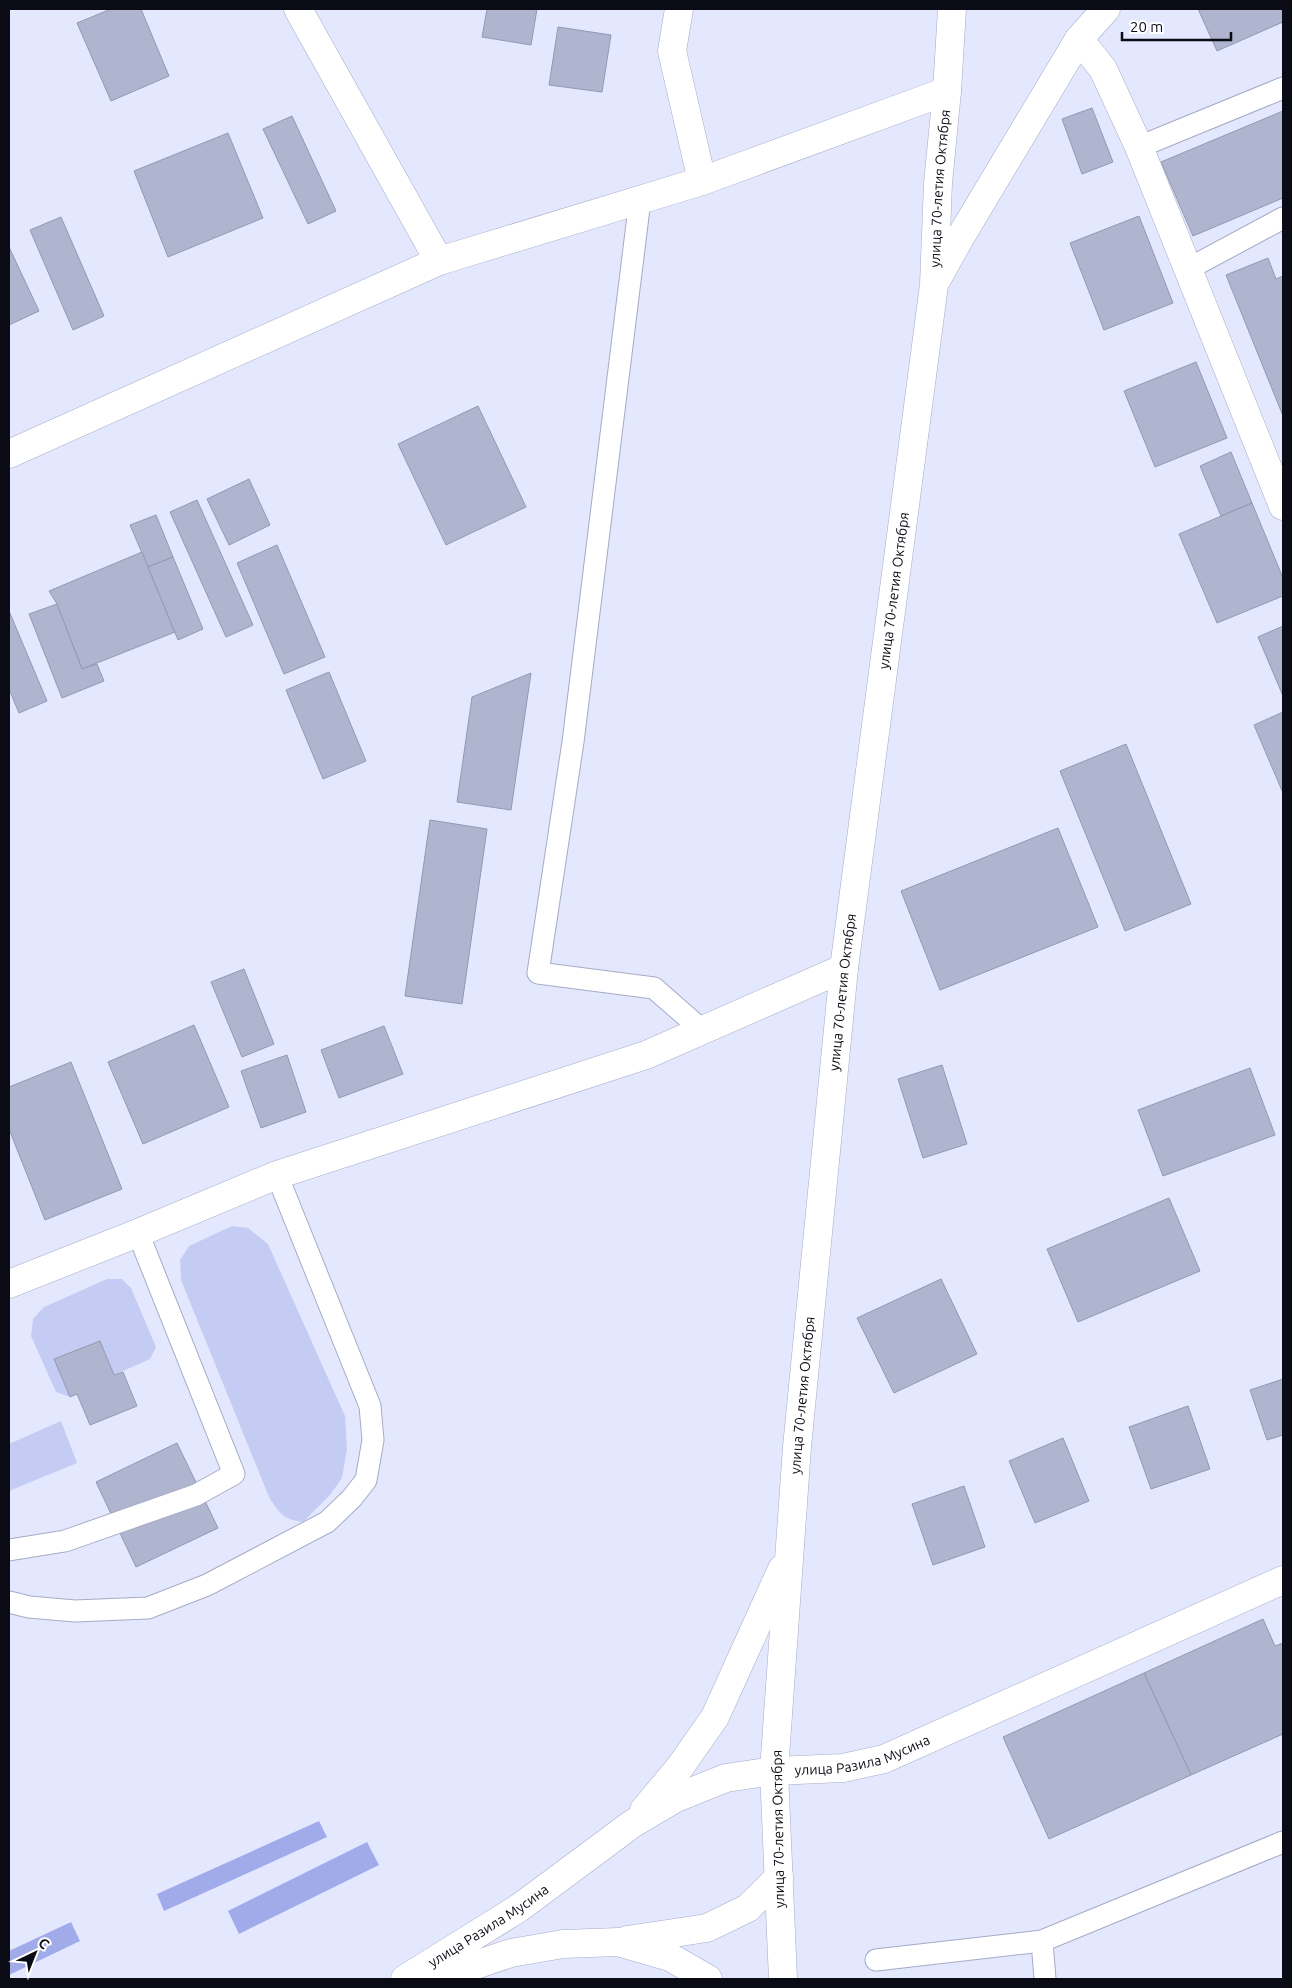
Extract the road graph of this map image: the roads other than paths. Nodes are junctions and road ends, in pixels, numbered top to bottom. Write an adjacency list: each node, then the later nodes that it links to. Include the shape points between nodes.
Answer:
1 (298, 9): 12 (main road)
2 (679, 9): 9 (main road, via 672,52)
3 (952, 9): 7 (main road, улица 70-летия Октября)
4 (1106, 9): 5 (main road)
5 (1079, 39): 8 (main road, via 1103,70); 14 (main road)
6 (1283, 88): 8 (lane)
7 (947, 91): 9 (main road); 14 (main road, улица 70-летия Октября, via 938,183)
8 (1139, 147): 13 (main road)
9 (702, 181): 10 (main road)
10 (640, 200): 12 (main road); 18 (lane, via 573,742 538,973 654,988)
11 (1283, 218): 13 (lane)
12 (439, 261): 15 (main road)
13 (1188, 269): 16 (main road)
14 (934, 285): 17 (main road, улица 70-летия Октября)
15 (9, 454)
16 (1283, 506)
17 (844, 968): 18 (main road); 23 (main road, улица 70-летия Октября, via 797,1447)
18 (702, 1030): 19 (main road, via 646,1055)
19 (277, 1175): 20 (main road); 25 (lane, via 370,1406 374,1440 366,1480 327,1522 207,1585 148,1608 75,1611)
20 (138, 1233): 21 (main road); 22 (lane, via 234,1474 196,1495 64,1541)
21 (9, 1284)
22 (9, 1550)
23 (790, 1552): 26 (main road, улица 70-летия Октября); 27 (main road, via 714,1717 680,1767)
24 (1283, 1580): 26 (main road, улица Разила Мусина, via 884,1759 842,1768)
25 (9, 1602)
26 (774, 1771): 27 (main road, улица Разила Мусина, via 726,1778 676,1798); 29 (main road, улица 70-летия Октября)
27 (632, 1824): 33 (main road, улица Разила Мусина, via 519,1908)
28 (1283, 1842): 31 (lane)
29 (779, 1877): 30 (main road, via 748,1908 706,1928); 36 (main road, улица 70-летия Октября)
30 (618, 1942): 34 (main road, via 563,1944 511,1953); 35 (main road, via 670,1957)
31 (1042, 1942): 32 (lane); 37 (lane)
32 (876, 1960)
33 (405, 1979)
34 (434, 1979)
35 (708, 1979)
36 (783, 1979)
37 (1045, 1979)

